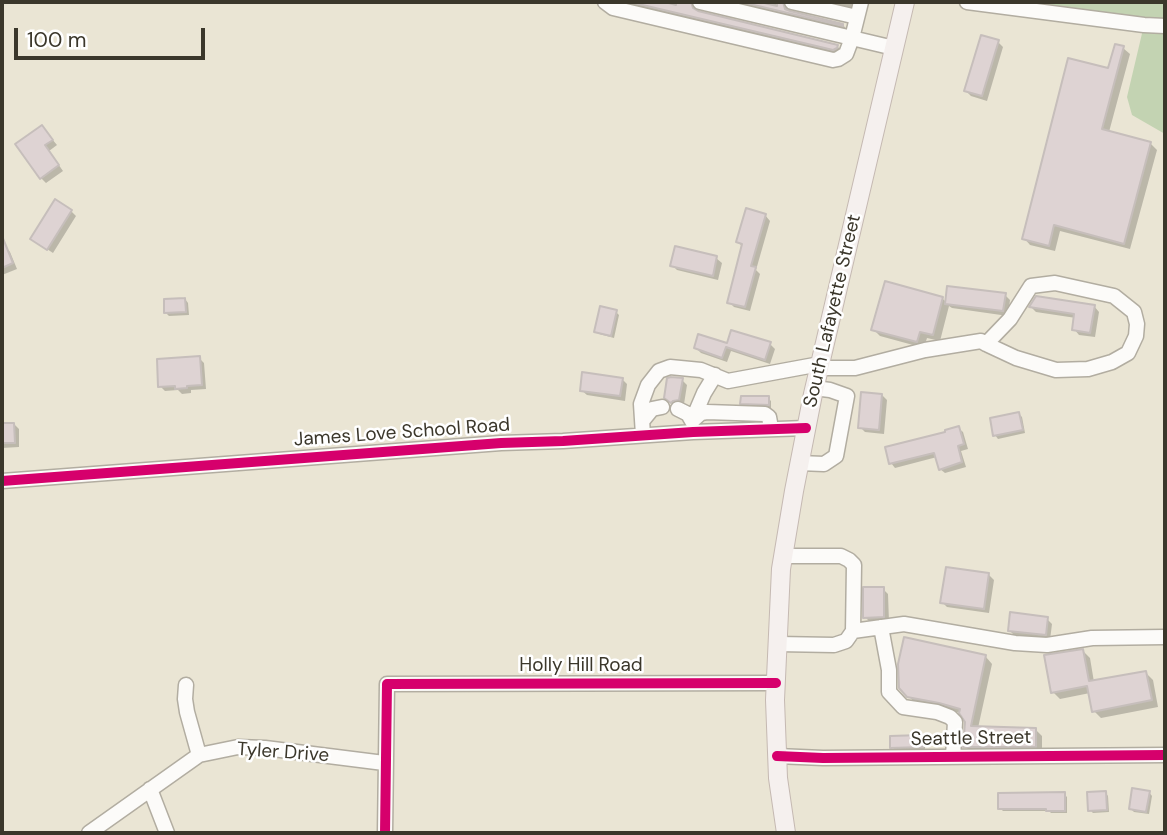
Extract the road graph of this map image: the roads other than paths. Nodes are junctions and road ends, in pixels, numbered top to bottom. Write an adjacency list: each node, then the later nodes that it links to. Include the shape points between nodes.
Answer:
1 (605, 2): 9 (street, via 612,8 833,60 846,54)
2 (700, 2): 9 (street)
3 (792, 2): 7 (street)
4 (861, 2): 7 (street)
5 (905, 2): 10 (main road, South Lafayette Street)
6 (967, 2): 8 (street)
7 (858, 17): 9 (street)
8 (1165, 26)
9 (852, 38): 10 (street)
10 (894, 48): 12 (main road, South Lafayette Street)
11 (986, 344): 11 (street, via 1056,370 1088,369 1128,353 1137,324 1134,313 1114,296 1055,284 1031,286 1010,319); 12 (street, via 925,350 855,368)
12 (819, 366): 13 (street, via 728,381); 14 (main road, South Lafayette Street)
13 (715, 375): 17 (street); 18 (street, via 670,367 659,371 641,404)
14 (814, 388): 19 (main road, South Lafayette Street); 20 (street, via 847,396 836,456 824,464)
15 (662, 407): 18 (street, via 652,410)
16 (678, 409): 17 (street, via 688,414)
17 (692, 426): 18 (street, James Love School Road); 19 (street, James Love School Road)
18 (643, 428): 21 (street, James Love School Road)
19 (806, 428): 20 (main road, South Lafayette Street)
20 (799, 463): 22 (main road, South Lafayette Street)
21 (2, 481)
22 (783, 556): 24 (street, via 841,556 854,565); 26 (main road, South Lafayette Street)
23 (881, 626): 24 (street); 25 (street, via 904,624 1047,645 1092,638); 32 (street, via 889,692 903,707 937,712 955,722)
24 (853, 631): 26 (street, via 846,641 834,645)
25 (1165, 637)
26 (778, 644): 27 (main road, South Lafayette Street)
27 (776, 683): 31 (main road, South Lafayette Street); 33 (street, Holly Hill Road, via 387,684)
28 (186, 685): 29 (street, via 187,712)
29 (199, 755): 33 (street, Tyler Drive, via 237,747 265,748); 34 (street, Tyler Drive)
30 (1165, 755): 32 (street, Seattle Street)
31 (777, 756): 32 (street, Seattle Street); 38 (main road, South Lafayette Street)
32 (953, 757)
33 (384, 763): 37 (street)
34 (150, 789): 35 (street, Tyler Drive); 36 (street)
35 (89, 833)
36 (167, 833)
37 (385, 833)
38 (786, 833)

